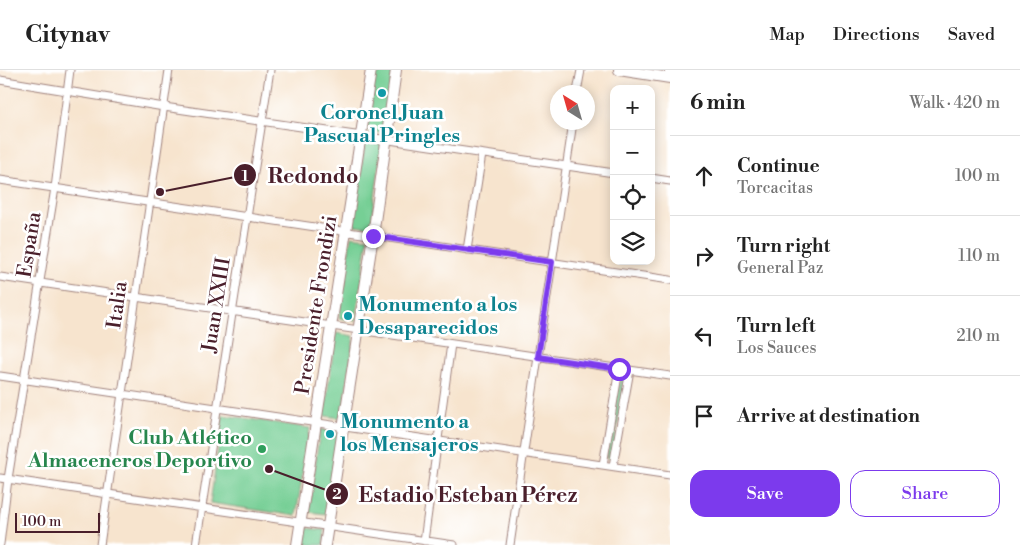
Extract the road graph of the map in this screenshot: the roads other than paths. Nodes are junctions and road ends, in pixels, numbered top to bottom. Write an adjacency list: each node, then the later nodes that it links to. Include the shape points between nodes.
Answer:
1 (70, 70): 11 (street, España)
2 (169, 70): 12 (street, Italia)
3 (270, 70): 13 (street, Juan XXIII)
4 (372, 70): 15 (main road, Presidente Frondizi)
5 (396, 70): 16 (main road)
6 (581, 70): 10 (street)
7 (619, 70): 8 (main road)
8 (669, 75)
9 (0, 80): 11 (street)
10 (578, 85)
11 (67, 90): 12 (street); 23 (street, España)
12 (164, 107): 13 (street); 24 (street, Italia)
13 (262, 122): 15 (street); 25 (street, Juan XXIII)
14 (572, 130): 18 (street)
15 (362, 136): 16 (street); 26 (main road, Presidente Frondizi)
16 (386, 140): 17 (street); 27 (main road)
17 (482, 154): 18 (street); 28 (street)
18 (566, 166): 19 (street); 29 (street)
19 (610, 172)
20 (655, 178): 22 (street)
21 (0, 180): 23 (street)
22 (670, 180)
23 (55, 188): 24 (street); 32 (street, España)
24 (150, 202): 25 (street); 33 (street, Italia)
25 (248, 217): 26 (street); 34 (street, Juan XXIII)
26 (347, 232): 27 (street); 35 (main road, Presidente Frondizi)
27 (373, 236): 28 (street); 36 (main road)
28 (467, 250): 29 (street)
29 (552, 262): 31 (street); 38 (street)
30 (0, 278): 32 (street)
31 (670, 280)
32 (40, 283): 33 (street); 43 (street, España)
33 (136, 298): 34 (street); 44 (street, Italia)
34 (232, 312): 35 (street); 45 (street, Juan XXIII)
35 (331, 327): 36 (street); 46 (main road, Presidente Frondizi)
36 (358, 331): 37 (street); 47 (main road)
37 (451, 344): 38 (street); 48 (street)
38 (538, 357): 39 (street); 49 (street)
39 (619, 369): 40 (street); 50 (street)
40 (630, 370): 42 (street); 51 (street)
41 (0, 376): 43 (street)
42 (670, 376)
43 (25, 380): 44 (street); 54 (street, España)
44 (122, 394): 45 (street); 55 (street, Italia)
45 (217, 409): 46 (street); 56 (street, Juan XXIII)
46 (317, 424): 47 (street); 57 (main road, Presidente Frondizi)
47 (343, 428): 48 (street); 58 (main road)
48 (437, 441): 49 (street); 59 (street)
49 (523, 454): 50 (street); 66 (street)
50 (603, 465): 51 (street)
51 (613, 466): 52 (street)
52 (670, 475)
53 (0, 478): 54 (street)
54 (8, 479): 55 (street); 60 (street, España)
55 (107, 494): 56 (street); 61 (street, Italia)
56 (200, 508): 57 (street); 62 (street, Juan XXIII)
57 (299, 522): 58 (street); 63 (main road, Presidente Frondizi)
58 (328, 527): 59 (street); 64 (main road)
59 (424, 541): 65 (street)
60 (0, 544)
61 (100, 545)
62 (196, 545)
63 (297, 545)
64 (325, 545)
65 (454, 545)
66 (510, 545)

